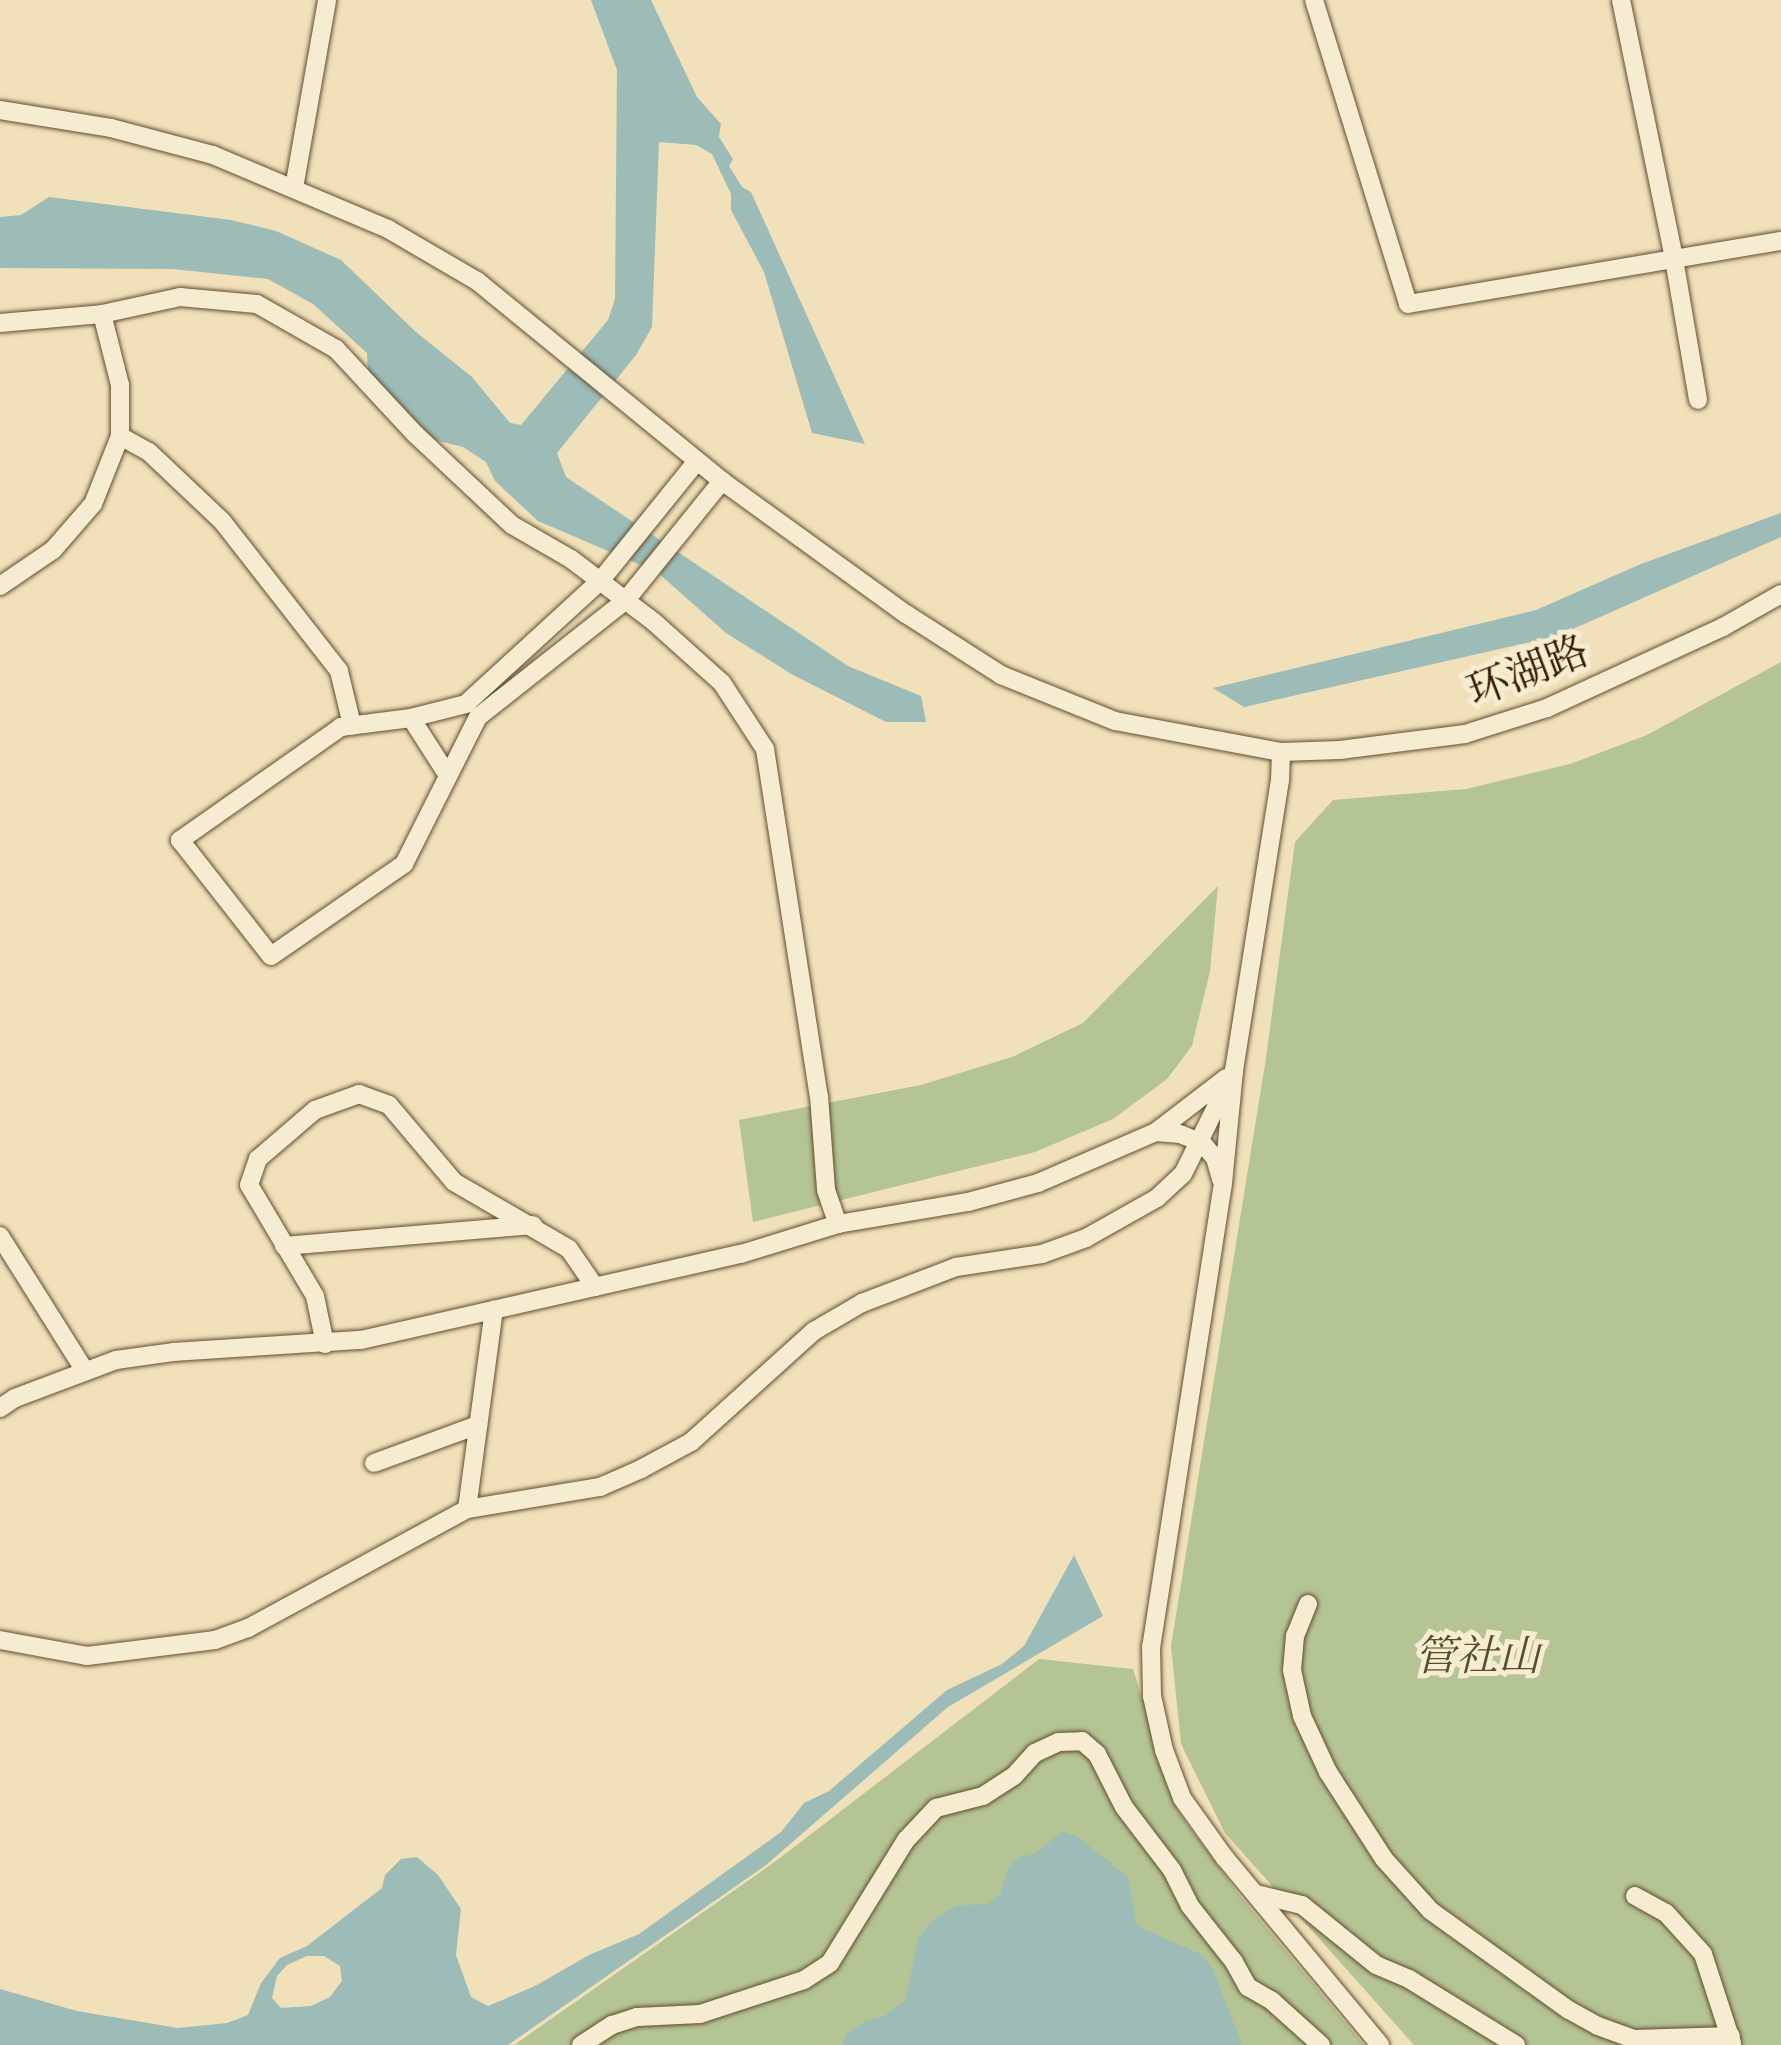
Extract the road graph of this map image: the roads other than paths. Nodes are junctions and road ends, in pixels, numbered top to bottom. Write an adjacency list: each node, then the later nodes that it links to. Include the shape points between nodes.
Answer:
1 (327, 0): 5 (street)
2 (1314, 0): 7 (street, via 1408,304)
3 (1620, 0): 7 (street)
4 (0, 110): 5 (street, 环湖路, via 110,128 213,155)
5 (294, 188): 12 (street, 环湖路, via 388,229 462,272)
6 (1781, 241): 7 (street)
7 (1674, 259): 10 (street)
8 (102, 314): 9 (street); 11 (street, via 120,385); 14 (street, via 180,298 257,304 336,349 512,525)
9 (0, 323)
10 (1698, 400)
11 (120, 436): 15 (street, via 94,504 53,550); 20 (street, via 148,452 222,520 339,670)
12 (697, 461): 13 (street, 环湖路); 14 (street)
13 (722, 481): 17 (street); 21 (street, 环湖路, via 1001,675 1115,721)
14 (600, 581): 17 (street); 18 (street)
15 (0, 586)
16 (1781, 594): 21 (street, 环湖路, via 1547,708 1465,734)
17 (626, 600): 18 (street); 27 (street, via 722,682 765,749 819,1096 826,1190)
18 (472, 711): 19 (street); 22 (street)
19 (410, 718): 20 (street); 22 (street)
20 (352, 726): 22 (street, via 341,727 180,840 270,956 404,864)
21 (1281, 752): 23 (street)
22 (446, 774)
23 (1234, 1071): 24 (street); 25 (street); 26 (street)
24 (1156, 1132): 25 (street); 27 (street, via 1038,1183)
25 (1202, 1143): 26 (street); 38 (street, via 1184,1174 1157,1198 1086,1238 1042,1254 956,1267 862,1302 814,1330 691,1442 641,1468 600,1487)
26 (1223, 1183): 41 (street, via 1151,1647 1152,1696 1182,1798)
27 (838, 1224): 31 (street)
28 (534, 1225): 30 (street); 30 (street, via 454,1182 389,1105 359,1094 315,1110 258,1159 249,1185); 31 (street, via 569,1248)
29 (0, 1236): 34 (street)
30 (284, 1246): 33 (street, via 315,1296)
31 (595, 1287): 32 (street)
32 (494, 1310): 33 (street); 36 (street)
33 (325, 1344): 34 (street, via 174,1352)
34 (84, 1371): 35 (street)
35 (2, 1405)
36 (478, 1425): 37 (street); 38 (street)
37 (374, 1463)
38 (466, 1509): 40 (street, via 215,1640 87,1656)
39 (1308, 1604): 43 (street, via 1294,1636 1292,1670 1302,1716 1328,1772 1375,1844 1431,1911 1598,2026 1634,2039)
40 (0, 1640)
41 (1255, 1894): 46 (street); 47 (street, via 1302,1905 1376,1965)
42 (1635, 1896): 43 (street, via 1666,1914 1704,1954)
43 (1731, 2040)
44 (581, 2045): 45 (street, via 637,2017 700,2014 804,1980 830,1964 906,1840 936,1808 983,1796 1036,1753 1082,1741 1098,1754 1124,1807 1248,1988)
45 (1321, 2045)
46 (1380, 2045)
47 (1516, 2045)

